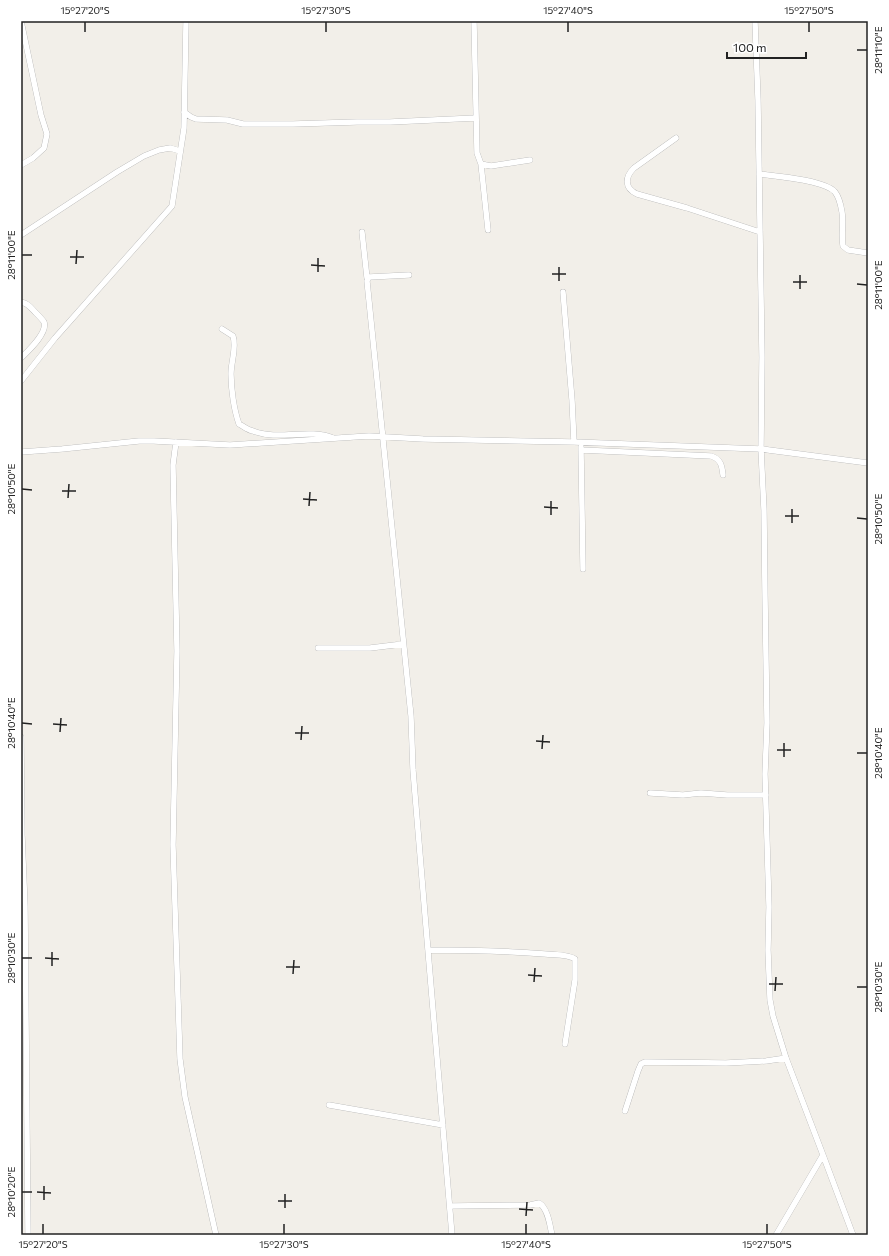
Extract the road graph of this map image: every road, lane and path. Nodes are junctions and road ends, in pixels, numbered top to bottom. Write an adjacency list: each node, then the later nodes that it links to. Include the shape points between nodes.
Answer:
1 (21, 21): 11 (street, via 47,134 44,148)
2 (186, 21): 5 (street)
3 (474, 21): 6 (street)
4 (755, 21): 12 (street)
5 (184, 112): 6 (street, via 196,119 227,120 244,124); 8 (street)
6 (476, 118): 10 (street, via 477,152)
7 (676, 138): 15 (street, via 634,168 628,180 631,191)
8 (180, 151): 16 (street, via 170,148 144,156); 24 (street, via 172,206 55,338)
9 (530, 160): 10 (street, via 491,166)
10 (481, 164): 13 (street)
11 (21, 165)
12 (759, 174): 15 (street); 17 (street, via 829,187 838,197 843,214 843,246 848,250)
13 (488, 230)
14 (362, 232): 19 (street)
15 (760, 232): 30 (street)
16 (21, 235)
17 (868, 253)
18 (409, 275): 19 (street)
19 (367, 278): 25 (street)
20 (563, 292): 28 (street)
21 (21, 302): 23 (street, via 28,304 44,322 44,326 43,333)
22 (222, 329): 26 (street, via 233,336 235,342 231,374 239,424 262,434 318,433)
23 (21, 358)
24 (21, 381)
25 (382, 436): 26 (street); 28 (street); 36 (street)
26 (336, 438): 27 (street, via 230,445)
27 (176, 442): 32 (street, via 154,440); 50 (street, via 173,465 177,651 172,845 180,1059 185,1097)
28 (574, 442): 29 (street)
29 (581, 443): 30 (street); 31 (street)
30 (761, 449): 33 (street); 40 (street, via 764,503)
31 (581, 450): 34 (street, via 711,456 720,461); 35 (street)
32 (21, 452)
33 (868, 463)
34 (723, 475)
35 (584, 569)
36 (403, 644): 37 (street, via 370,648); 41 (street, via 411,716)
37 (318, 648)
38 (21, 737): 49 (street)
39 (650, 793): 40 (street)
40 (766, 795): 43 (street, via 770,1000)
41 (428, 950): 42 (street, via 515,952 573,957 575,980); 46 (street)
42 (565, 1044)
43 (786, 1058): 45 (street, via 766,1062 645,1062 638,1071); 47 (street)
44 (329, 1105): 46 (street)
45 (625, 1111)
46 (443, 1124): 48 (street)
47 (823, 1155): 53 (street); 54 (street)
48 (450, 1206): 51 (street); 52 (street, via 538,1203 542,1205)
49 (28, 1235)
50 (216, 1235)
51 (452, 1235)
52 (552, 1235)
53 (776, 1235)
54 (853, 1235)

